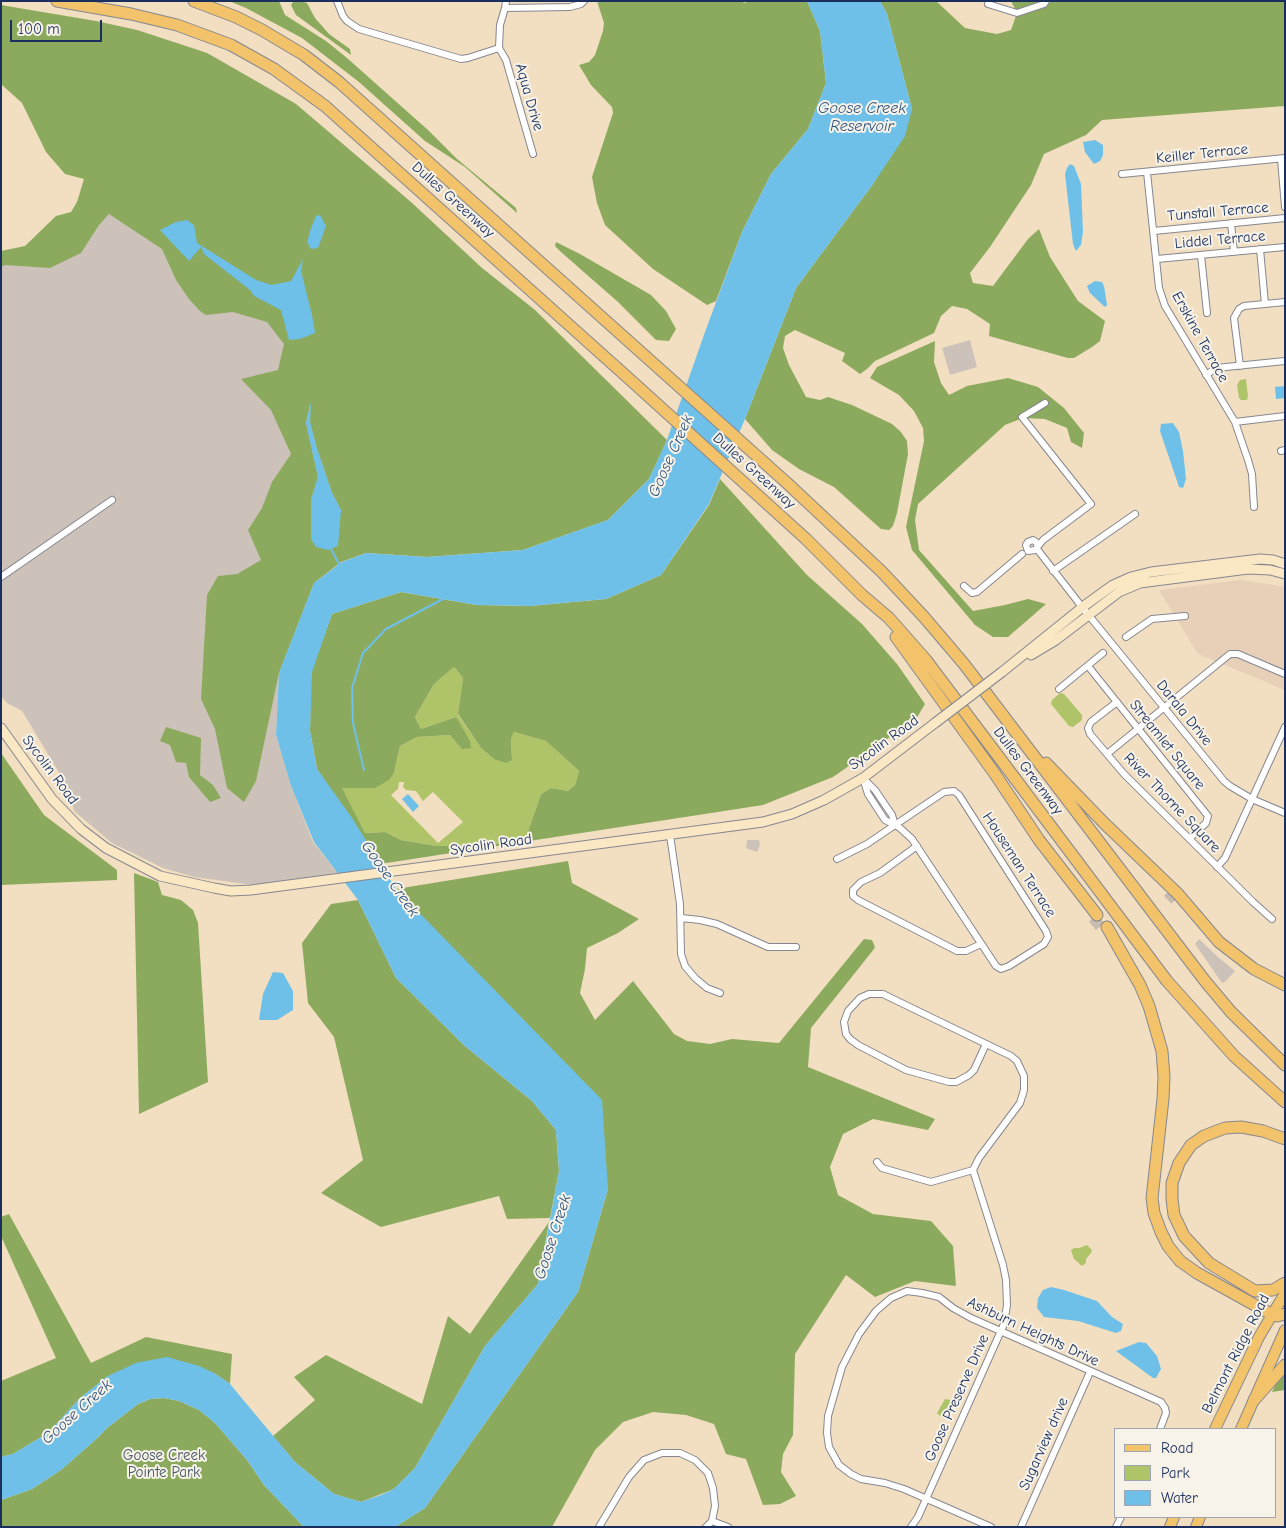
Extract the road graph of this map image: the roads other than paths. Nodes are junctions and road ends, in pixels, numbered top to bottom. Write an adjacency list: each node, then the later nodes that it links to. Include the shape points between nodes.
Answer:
1 (57, 1): 40 (highway, Dulles Greenway, via 177,25 231,45 280,73 325,106 769,505)
2 (194, 1): 55 (highway, Dulles Greenway, via 236,17 283,41 321,68 644,355 876,567 964,664)
3 (337, 1): 8 (street, via 343,16 359,29 461,59)
4 (584, 1): 7 (street, via 570,7)
5 (1046, 1): 6 (street, via 1017,12)
6 (988, 4)
7 (506, 5): 8 (street, via 500,25)
8 (499, 48): 9 (street, Aqua Drive, via 506,60)
9 (533, 154)
10 (1283, 158): 11 (street, Keiller Terrace); 13 (street)
11 (1147, 172): 12 (street, Keiller Terrace); 16 (street, Erskine Terrace)
12 (1122, 174)
13 (1285, 207)
14 (1285, 218): 15 (street, Tunstall Terrace)
15 (1231, 223): 16 (street, Tunstall Terrace); 19 (street)
16 (1154, 231): 21 (street, Erskine Terrace)
17 (1285, 247): 18 (street, Liddel Terrace)
18 (1260, 249): 19 (street, Liddel Terrace); 23 (street)
19 (1234, 252): 20 (street, Liddel Terrace)
20 (1201, 255): 21 (street, Liddel Terrace); 24 (street)
21 (1157, 259): 27 (street, Erskine Terrace, via 1165,306)
22 (1285, 302): 23 (street)
23 (1265, 304): 26 (street, via 1244,306 1235,314)
24 (1207, 313)
25 (1285, 361): 26 (street)
26 (1240, 366): 27 (street, via 1216,368)
27 (1206, 374): 30 (street, Erskine Terrace)
28 (1045, 403): 34 (street, via 1022,417 1091,504)
29 (1285, 416): 30 (street)
30 (1235, 422): 32 (street, Erskine Terrace, via 1250,467)
31 (112, 500): 38 (street)
32 (1254, 507)
33 (1136, 514): 36 (street)
34 (1036, 548): 36 (street, Darala Drive); 39 (street, via 1022,554 977,592 972,593)
35 (1285, 564): 41 (main road, Sycolin Road, via 1260,559 1146,573 1113,585)
36 (1053, 571): 41 (street, Darala Drive)
37 (1285, 574): 42 (main road, Sycolin Road, via 1248,569 1140,583 1119,592)
38 (1, 577)
39 (964, 586)
40 (862, 594): 69 (highway, via 901,642); 80 (highway, Dulles Greenway, via 889,618 926,660 1167,981 1234,1056)
41 (1082, 608): 42 (street, Darala Drive); 47 (main road, Sycolin Road)
42 (1088, 615): 47 (main road, Sycolin Road, via 1056,640); 51 (street, Darala Drive)
43 (1185, 616): 44 (street, via 1152,619)
44 (1126, 637)
45 (1103, 653): 46 (street)
46 (1088, 666): 49 (street); 50 (street, Streamlet Square)
47 (1002, 672): 57 (main road, Sycolin Road, bridge)
48 (1285, 674): 51 (street, via 1234,653)
49 (1059, 689)
50 (1116, 702): 54 (street, Streamlet Square); 56 (street, River Thorne Square, via 1088,728)
51 (1164, 707): 54 (street); 58 (street, Darala Drive, via 1224,781)
52 (1285, 727): 58 (street)
53 (1, 728): 61 (main road, Sycolin Road, via 64,813 93,839 160,876 196,885 231,890 266,889)
54 (1138, 728): 56 (street); 62 (street, Streamlet Square, via 1208,816 1206,823)
55 (1013, 730): 66 (highway); 79 (highway, Dulles Greenway, via 1210,987)
56 (1107, 754): 62 (street, River Thorne Square)
57 (863, 778): 60 (street, Houseman Terrace, via 875,790); 61 (main road, Sycolin Road, via 792,814 763,822)
58 (1252, 799): 59 (street, Darala Drive); 65 (street, via 1225,858)
59 (1285, 813)
60 (895, 825): 63 (street, Houseman Terrace); 64 (street); 74 (street, Houseman Terrace, via 944,792 959,795 1048,934 1044,944 1001,969)
61 (670, 835): 70 (street)
62 (1190, 838): 65 (street, River Thorne Square)
63 (917, 846): 74 (street, Houseman Terrace); 74 (street, via 880,873 861,882 852,892 853,896 957,951 966,951)
64 (837, 859)
65 (1217, 867): 71 (street, River Thorne Square)
66 (1163, 880): 67 (highway); 72 (highway)
67 (1168, 892)
68 (1178, 904): 72 (highway)
69 (1095, 916)
70 (680, 918): 75 (street, via 717,924 768,947); 77 (street, via 680,949 685,966 702,984)
71 (1272, 919)
72 (1200, 920): 76 (highway, via 1235,956)
73 (1105, 929): 86 (highway, via 1140,985 1162,1051 1163,1099 1152,1198 1161,1232 1180,1261)
74 (981, 944)
75 (796, 947)
76 (1285, 985)
77 (720, 993)
78 (986, 1044): 78 (street, via 883,994 860,998 848,1011 844,1022 846,1034 858,1045 906,1070 949,1082 956,1082 974,1070); 83 (street, via 1017,1061 1024,1083 1020,1102)
79 (1285, 1065)
80 (1285, 1102)
81 (1285, 1139): 84 (highway, via 1241,1127 1225,1128 1204,1136 1192,1145 1179,1163 1172,1183 1172,1199 1174,1215 1184,1236 1209,1264 1256,1290 1273,1290)
82 (877, 1162): 83 (street, via 882,1168 931,1182)
83 (973, 1170): 89 (street, Goose Preserve Drive, via 1006,1280 1007,1305)
84 (1285, 1283)
85 (1285, 1293): 86 (main road, Belmont Ridge Road)
86 (1271, 1314): 87 (highway); 94 (main road, Belmont Ridge Road)
87 (1285, 1314)
88 (1285, 1330): 92 (main road)
89 (1001, 1332): 91 (street, Ashburn Heights Drive); 96 (street, Goose Preserve Drive); 96 (street, Ashburn Heights Drive, via 953,1308 939,1297 906,1291 876,1311 859,1334 842,1367 827,1425 829,1447 835,1459 856,1476)
90 (1285, 1365): 92 (highway)
91 (1090, 1372): 93 (street, Ashburn Heights Drive, via 1161,1402 1166,1414); 103 (street, Sugarview drive)
92 (1254, 1400): 95 (main road)
93 (1160, 1428)
94 (1215, 1428)
95 (1241, 1428)
96 (927, 1498): 101 (street, Goose Preserve Drive); 102 (street, Ashburn Heights Drive)
97 (712, 1521): 98 (street, via 716,1506 708,1473 695,1460 680,1453 662,1453 644,1460 629,1476); 99 (street); 100 (street)
98 (599, 1527)
99 (706, 1527)
100 (728, 1527)
101 (911, 1527)
102 (992, 1527)
103 (1021, 1527)

